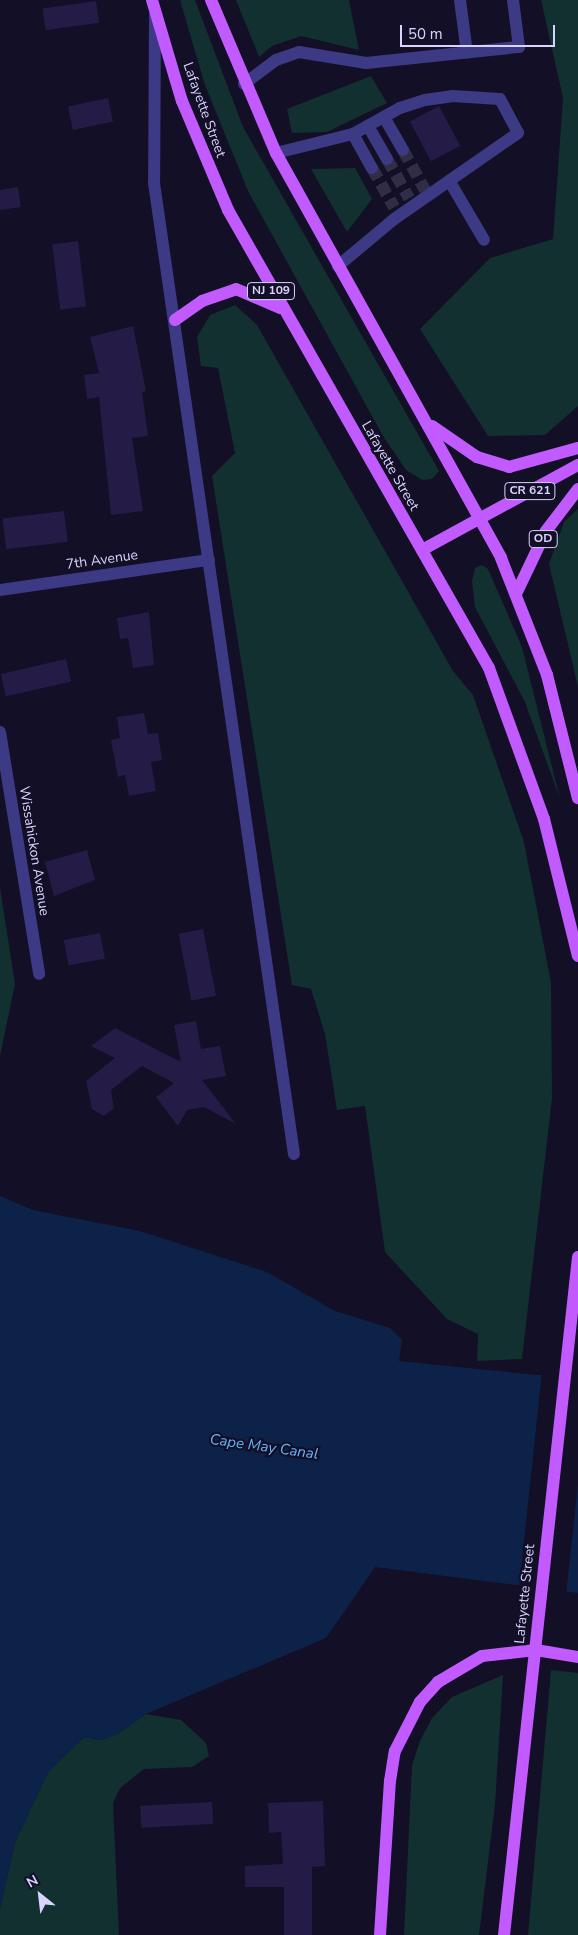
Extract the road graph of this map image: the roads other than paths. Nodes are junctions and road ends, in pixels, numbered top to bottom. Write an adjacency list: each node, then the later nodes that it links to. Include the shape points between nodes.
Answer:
1 (152, 0): 5 (main road, Lafayette Street / NJ 109)
2 (211, 0): 7 (main road)
3 (460, 0): 6 (street)
4 (513, 0): 6 (street, via 519,46)
5 (155, 15): 18 (main road, Lafayette Street / NJ 109, via 212,175); 19 (street, via 152,154)
6 (467, 52): 7 (street, via 366,63 300,52 276,60)
7 (244, 84): 12 (main road)
8 (384, 117): 9 (street); 11 (street); 15 (street, via 425,100 452,96 500,98 518,133)
9 (368, 126): 10 (street); 13 (street)
10 (353, 134): 12 (street); 14 (street)
11 (403, 150)
12 (276, 153): 17 (main road)
13 (387, 159)
14 (372, 168)
15 (450, 182): 16 (street); 17 (street, via 396,211)
16 (484, 240)
17 (338, 266): 20 (main road)
18 (281, 309): 19 (main road, via 236,289 202,301); 25 (main road, Lafayette Street / NJ 109)
19 (175, 320): 26 (street)
20 (430, 425): 21 (main road, via 477,457 509,467); 24 (main road)
21 (578, 448)
22 (578, 465): 24 (main road, CR 621)
23 (578, 489): 28 (main road, OD, via 563,503 546,531)
24 (482, 518): 25 (main road, CR 621); 28 (main road)
25 (422, 550): 31 (main road, Lafayette Street / NJ 109, via 489,668 512,723 544,819)
26 (208, 560): 27 (street, 7th Avenue); 33 (street)
27 (0, 590)
28 (516, 594): 30 (main road, via 547,675)
29 (0, 732): 32 (street, Wissahickon Avenue)
30 (578, 798)
31 (578, 956)
32 (39, 974)
33 (294, 1154)
34 (578, 1257): 35 (main road, Lafayette Street)
35 (577, 1270): 38 (main road, Lafayette Street)
36 (578, 1657): 37 (main road, via 536,1650 482,1656 438,1682 420,1702 399,1742 390,1781)
37 (380, 1935)
38 (504, 1935)

